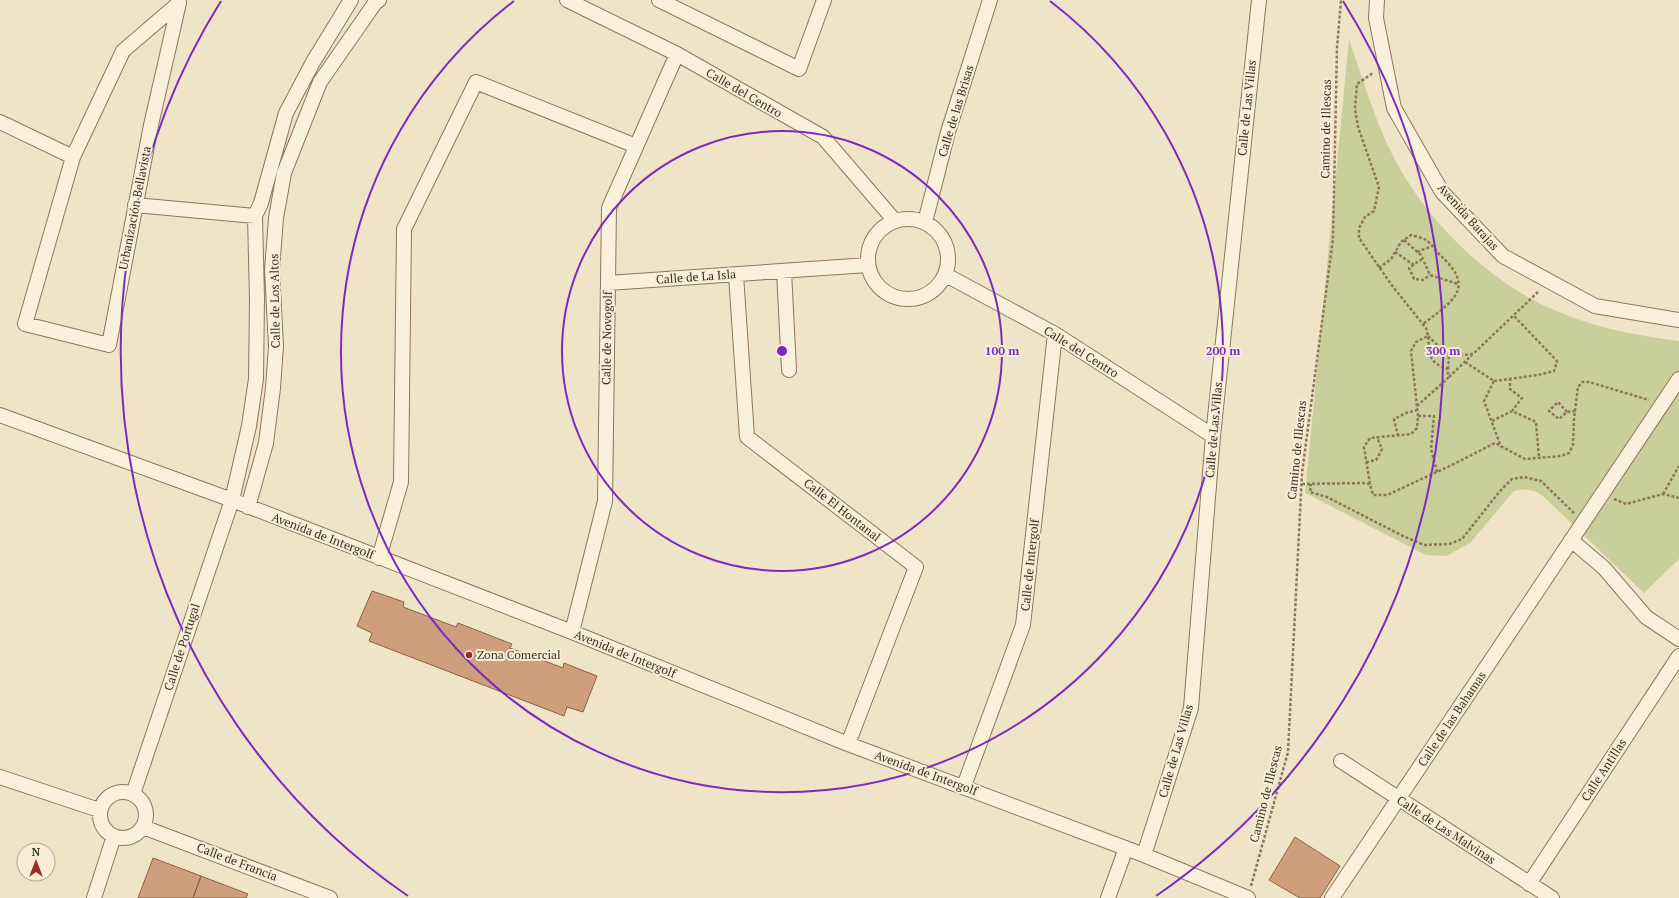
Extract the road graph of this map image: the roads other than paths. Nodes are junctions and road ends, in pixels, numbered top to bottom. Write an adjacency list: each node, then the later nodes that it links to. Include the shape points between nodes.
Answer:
1 (351, 0): 14 (street, Calle de Los Altos, via 316,56 286,113)
2 (379, 0): 29 (street, Calle de Los Altos, via 320,82 284,173 276,218 272,270 276,346 273,388 266,443)
3 (566, 0): 9 (street, Calle del Centro)
4 (660, 0): 5 (street, via 799,69)
5 (824, 0)
6 (990, 0): 16 (street, Calle de las Brisas, via 948,132)
7 (1259, 0): 27 (street, Calle de Las Villas)
8 (1377, 0): 22 (street, Avenida Barajas, via 1376,18 1394,108 1442,192 1502,256 1595,306)
9 (677, 54): 11 (street, Calle de Novogolf); 15 (street, Calle del Centro, via 823,137)
10 (0, 122): 12 (street)
11 (636, 146): 21 (street, Calle de Novogolf, via 609,208); 31 (street, via 476,82 404,229 402,482)
12 (73, 158): 13 (street, Urbanización Bellavista, via 123,51 179,3 150,125); 13 (street, Urbanización Bellavista, via 25,324 109,345)
13 (135, 205): 14 (street)
14 (255, 216): 28 (street, Calle de Los Altos, via 256,379 249,426)
15 (895, 221): 16 (street, via 911,219); 17 (street, via 873,238 868,251)
16 (925, 222): 20 (street, via 936,230 944,242 948,255)
17 (868, 265): 18 (street, Calle de La Isla); 20 (street, via 874,282 883,292 896,298 910,300 927,295 938,287)
18 (784, 271): 19 (street, Calle de La Isla); 24 (street)
19 (736, 274): 21 (street, Calle de La Isla); 35 (street, Calle El Hontanal, via 747,437 916,567)
20 (946, 275): 23 (street, Calle del Centro)
21 (608, 283): 32 (street, Calle de Novogolf, via 605,501)
22 (1679, 320)
23 (1056, 334): 27 (street, Calle del Centro); 38 (street, Calle de Intergolf, via 1023,625)
24 (789, 370)
25 (1679, 379): 30 (street, Calle de las Bahamas)
26 (0, 415): 28 (street, Avenida de Intergolf)
27 (1213, 436): 45 (street, Calle de Las Villas, via 1190,708)
28 (232, 500): 29 (street, Avenida de Intergolf); 39 (street, Calle de Portugal)
29 (248, 507): 31 (street, Avenida de Intergolf)
30 (1570, 540): 33 (street, via 1604,568 1646,618); 40 (street, Calle de las Bahamas)
31 (379, 558): 32 (street, Avenida de Intergolf)
32 (572, 632): 35 (street, Avenida de Intergolf)
33 (1679, 639)
34 (1679, 656): 46 (street, Calle Antillas)
35 (848, 744): 38 (street, Avenida de Intergolf)
36 (1341, 761): 40 (street, Calle de Las Malvinas)
37 (0, 777): 41 (street)
38 (964, 786): 44 (street, Avenida de Intergolf)
39 (133, 794): 41 (street, via 126,791 115,792 108,796); 42 (street, via 140,799 146,810)
40 (1399, 799): 46 (street, Calle de Las Malvinas); 51 (street, Calle de las Bahamas)
41 (99, 810): 43 (street, via 100,822 104,829)
42 (143, 827): 43 (street, via 128,838); 49 (street, Calle de Francia)
43 (114, 836): 48 (street)
44 (1126, 848): 45 (street, Avenida de Intergolf); 50 (street)
45 (1144, 855): 47 (street, Avenida de Intergolf)
46 (1529, 884): 52 (street, Calle de Las Malvinas)
47 (1249, 894)
48 (94, 898)
49 (330, 898)
50 (1108, 898)
51 (1332, 898)
52 (1552, 898)

